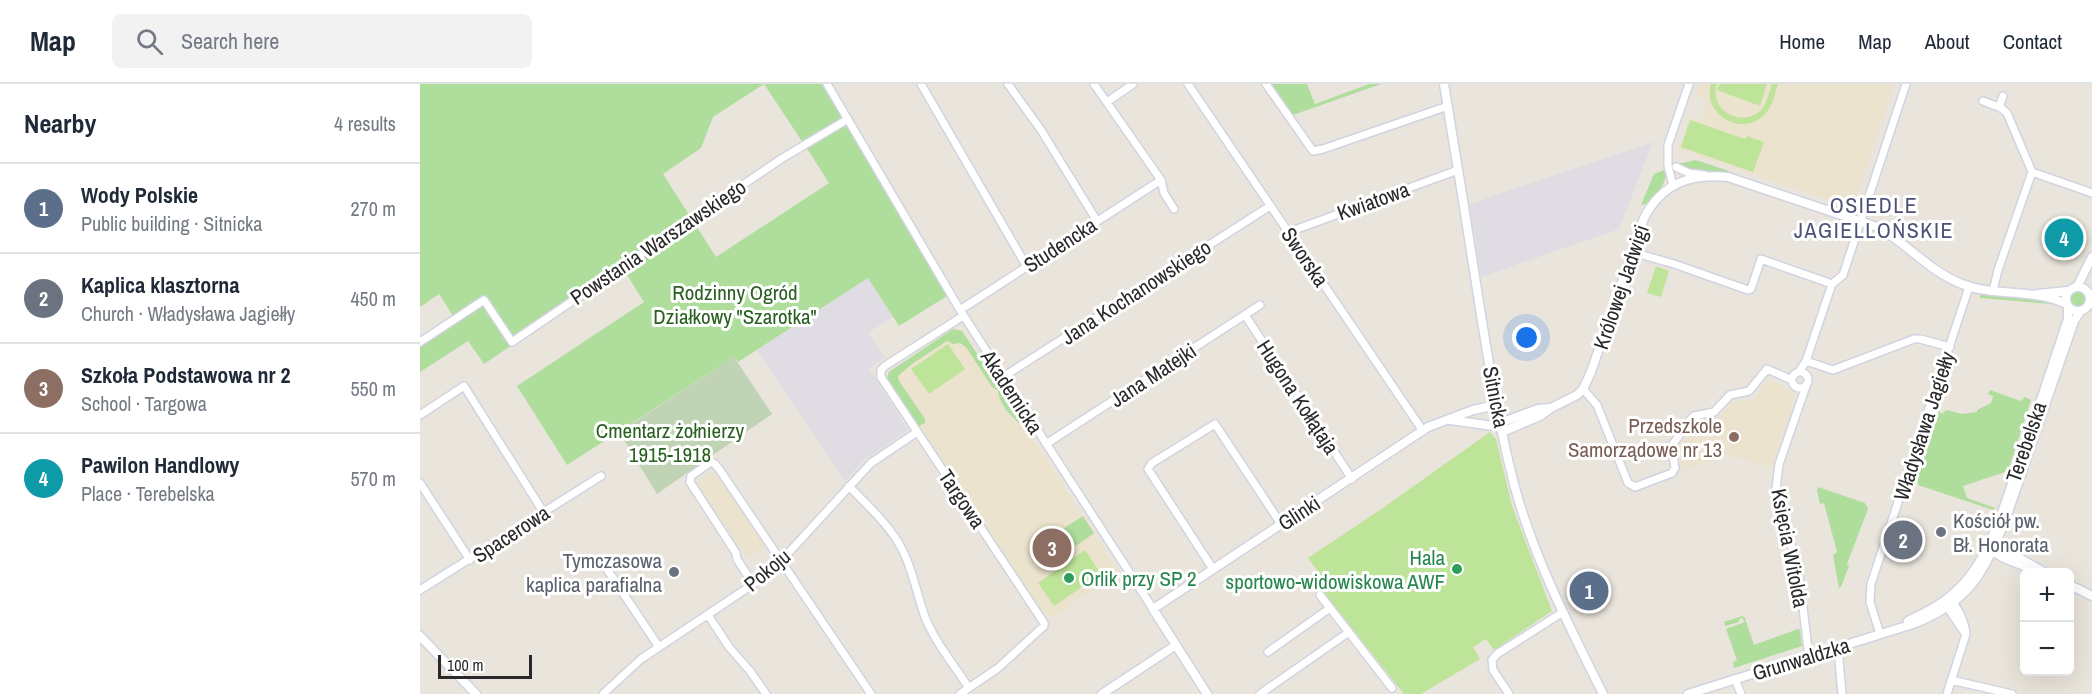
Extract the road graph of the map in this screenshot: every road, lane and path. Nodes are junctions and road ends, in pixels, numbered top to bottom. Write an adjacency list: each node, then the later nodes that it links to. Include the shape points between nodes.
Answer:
1 (828, 84): 16 (street, Akademicka)
2 (921, 84): 33 (street)
3 (1008, 84): 28 (street)
4 (1094, 84): 13 (street)
5 (1132, 84): 13 (street)
6 (1189, 84): 26 (street, Sworska)
7 (1266, 84): 14 (street, via 1313,151)
8 (1444, 84): 14 (street, Sitnicka)
9 (1689, 84): 17 (street)
10 (1906, 84): 29 (street)
11 (2003, 96): 15 (street)
12 (1983, 101): 15 (street)
13 (1107, 102): 22 (street)
14 (1448, 106): 19 (street, Sitnicka)
15 (1999, 107): 20 (street, via 2007,113)
16 (848, 119): 44 (street, Akademicka); 46 (street, Powstania Warszawskiego, via 782,159 512,342 484,300)
17 (1668, 155): 18 (street); 24 (street)
18 (1676, 167): 21 (street); 23 (street)
19 (1458, 170): 30 (street, Kwiatowa); 56 (street, Sitnicka)
20 (2032, 172): 25 (street); 37 (street)
21 (1710, 175): 23 (street, Królowej Jadwigi); 29 (street, Królowej Jadwigi, via 1728,177)
22 (1161, 180): 27 (street); 28 (street, Studencka)
23 (1682, 181): 24 (street, Królowej Jadwigi)
24 (1673, 186): 31 (street, Królowej Jadwigi, via 1647,212)
25 (2092, 193)
26 (1270, 206): 30 (street, Sworska); 51 (street, Jana Kochanowskiego)
27 (1174, 209)
28 (1097, 221): 33 (street, Studencka)
29 (1860, 221): 34 (street, via 1843,274); 35 (street, Królowej Jadwigi, via 1894,237 1942,275)
30 (1288, 232): 61 (street, Sworska)
31 (1632, 252): 34 (street, via 1748,290 1761,259); 55 (street, Królowej Jadwigi)
32 (2092, 258): 36 (street); 40 (street)
33 (1027, 267): 44 (street, Studencka)
34 (1832, 284): 48 (street)
35 (1969, 287): 37 (street, Królowej Jadwigi); 47 (street, Władysława Jagiełły)
36 (2077, 287): 38 (street); 40 (street)
37 (1993, 291): 39 (street, Królowej Jadwigi)
38 (2068, 291): 39 (street, Królowej Jadwigi); 42 (street)
39 (2035, 295): 42 (street, Królowej Jadwigi)
40 (2090, 298): 43 (street)
41 (1260, 305): 45 (street, Jana Matejki)
42 (2067, 305): 43 (street, via 2073,311); 70 (street, Terebelska, via 2068,319)
43 (2086, 310): 70 (street, Terebelska, via 2074,321 2025,466)
44 (961, 313): 49 (street, Studencka); 51 (street, Akademicka)
45 (1245, 315): 63 (street, Jana Matejki); 65 (street, Hugona Kołłątaja)
46 (420, 342)
47 (1950, 347): 48 (street, via 1914,339 1833,370); 92 (street, Władysława Jagiełły, via 1871,584 1869,597)
48 (1806, 361): 50 (street)
49 (880, 372): 62 (street, Targowa, via 882,381)
50 (1803, 373): 52 (street, via 1794,375); 53 (street)
51 (1003, 377): 63 (street, Akademicka)
52 (1792, 380): 54 (street); 55 (street, via 1767,369 1749,391 1728,396 1714,412 1694,416 1673,444 1672,473 1635,487 1628,483 1597,405)
53 (1806, 386): 54 (street); 57 (street, Księcia Witolda)
54 (1798, 388): 57 (street, Księcia Witolda)
55 (1583, 389): 60 (street, via 1540,416)
56 (1496, 405): 59 (street, Glinki); 60 (street, Sitnicka)
57 (1798, 406): 99 (street, Księcia Witolda, via 1779,464 1776,489 1799,575)
58 (420, 415): 68 (street, via 464,386)
59 (1447, 419): 60 (street); 61 (street, Glinki)
60 (1501, 427): 87 (street, Sitnicka, via 1522,508)
61 (1423, 431): 65 (street, Glinki)
62 (917, 432): 67 (street, Pokoju, via 871,463); 102 (street, Targowa, via 1044,623 998,668)
63 (1046, 444): 85 (street, Akademicka)
64 (601, 476): 68 (street, Spacerowa)
65 (1352, 479): 69 (street, Glinki)
66 (420, 483): 72 (street)
67 (849, 486): 73 (street, Pokoju); 102 (street, via 898,543 933,633)
68 (544, 513): 72 (street, Spacerowa)
69 (1281, 524): 77 (street, Glinki); 77 (street, via 1215,424 1152,463 1148,469)
70 (1991, 547): 71 (street); 76 (street); 78 (street, Terebelska); 84 (street, Terebelska)
71 (2005, 559): 75 (street); 78 (street, Terebelska, via 1990,563)
72 (470, 560): 81 (street, Spacerowa)
73 (781, 561): 79 (street, Pokoju); 79 (street, via 716,464 711,462 691,476 690,482); 107 (street)
74 (604, 566): 96 (street)
75 (2029, 568)
76 (2032, 568)
77 (1213, 569): 85 (street, Glinki)
78 (1978, 576): 84 (street, Terebelska, via 1969,589)
79 (753, 584): 88 (street, Pokoju)
80 (2074, 587): 83 (street)
81 (420, 590)
82 (1320, 595): 86 (street)
83 (2092, 596)
84 (1950, 603): 89 (street, Terebelska); 90 (street); 92 (street, Terebelska); 93 (street, via 1965,624)
85 (1153, 609): 95 (street, Akademicka)
86 (1330, 609): 91 (street); 98 (street)
87 (1563, 612): 112 (street, via 1492,660 1493,670); 113 (street, Sitnicka)
88 (708, 615): 96 (street, Pokoju); 106 (street)
89 (1933, 616): 90 (street, Terebelska); 92 (street, Terebelska)
90 (1954, 618): 93 (street)
91 (1348, 632): 103 (street); 111 (street)
92 (1880, 634): 97 (street, Grunwaldzka)
93 (1966, 634): 101 (street)
94 (420, 636): 104 (street)
95 (1176, 645): 109 (street); 110 (street, Akademicka)
96 (658, 646): 105 (street, Pokoju)
97 (1838, 648): 99 (street, Grunwaldzka); 116 (street)
98 (1268, 652)
99 (1809, 657): 100 (street, Grunwaldzka)
100 (1735, 679): 114 (street, Grunwaldzka); 115 (street)
101 (1952, 680): 117 (street); 118 (street)
102 (969, 688): 108 (street)
103 (1392, 688)
104 (476, 694)
105 (603, 694)
106 (766, 694)
107 (871, 694)
108 (960, 694)
109 (1102, 694)
110 (1207, 694)
111 (1260, 694)
112 (1508, 694)
113 (1603, 694)
114 (1688, 694)
115 (1741, 694)
116 (1842, 694)
117 (1947, 694)
118 (2012, 694)

